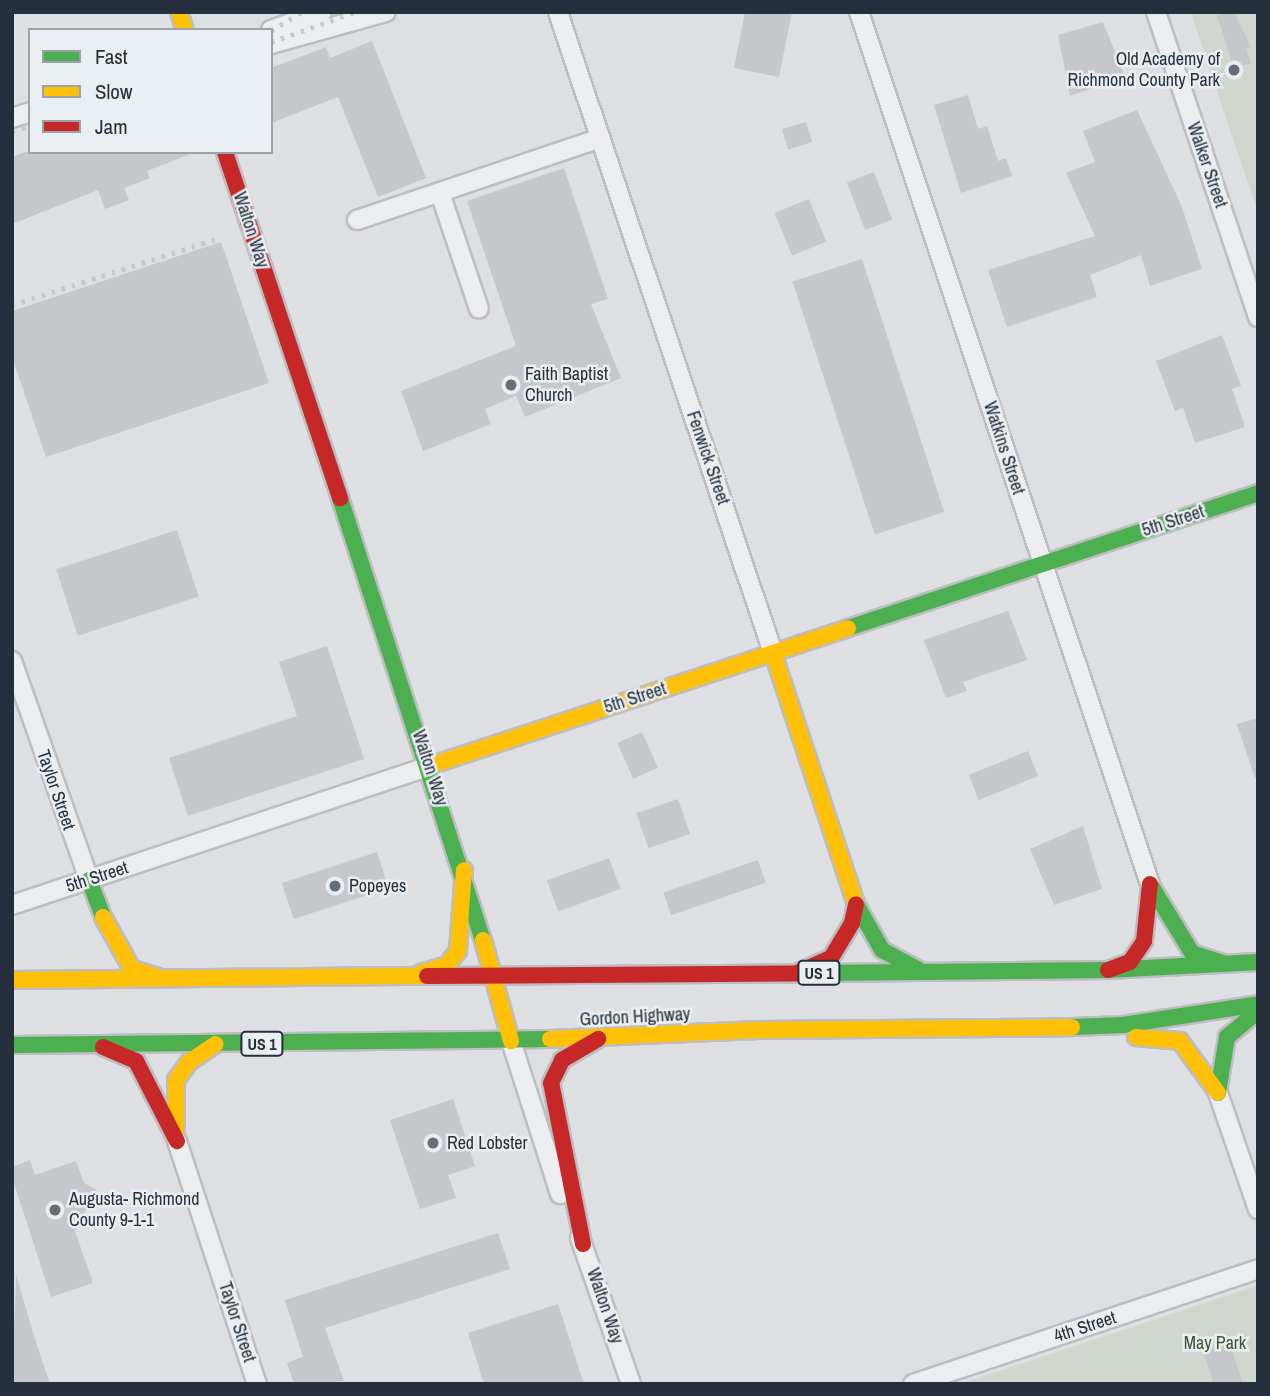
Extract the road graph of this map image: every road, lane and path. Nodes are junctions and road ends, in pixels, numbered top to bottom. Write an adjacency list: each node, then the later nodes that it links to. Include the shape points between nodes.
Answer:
1 (322, 12): 6 (street)
2 (386, 12): 7 (street)
3 (558, 12): 8 (street, Fenwick Street)
4 (859, 12): 15 (street, Watkins Street)
5 (1156, 12): 13 (street, Walker Street)
6 (273, 29)
7 (273, 43)
8 (600, 138): 10 (street); 16 (street, Fenwick Street)
9 (226, 154): 18 (main road, Walton Way)
10 (440, 193): 11 (street); 12 (street)
11 (357, 220)
12 (479, 309)
13 (1258, 317)
14 (1258, 493): 15 (main road, 5th Street)
15 (1042, 564): 16 (main road, 5th Street); 21 (street, Watkins Street)
16 (773, 653): 18 (main road, 5th Street); 22 (main road, Fenwick Street)
17 (12, 661): 20 (street, Taylor Street)
18 (429, 766): 19 (main road, Walton Way); 20 (street, 5th Street)
19 (464, 870): 32 (main road, Walton Way); 33 (main road, via 463,938 454,958 438,970)
20 (89, 880): 23 (street, 5th Street); 24 (main road, Taylor Street)
21 (1150, 884): 28 (main road, via 1192,953); 29 (main road, via 1144,941 1130,962)
22 (856, 904): 30 (main road, Fenwick Street, via 890,958); 31 (main road, via 852,923 831,958)
23 (12, 905)
24 (103, 917): 25 (main road); 35 (main road, Taylor Street, via 132,969)
25 (97, 938)
26 (86, 961): 34 (main road, via 71,973)
27 (1258, 962): 28 (main road, US 1)
28 (1233, 965): 29 (main road, US 1)
29 (1108, 970): 30 (main road, US 1)
30 (929, 973): 31 (main road, US 1)
31 (793, 974): 32 (main road, US 1)
32 (495, 975): 33 (main road, US 1); 41 (main road, Walton Way)
33 (402, 977): 35 (main road, US 1)
34 (41, 979): 35 (main road, US 1); 36 (main road, US 1)
35 (170, 979)
36 (12, 980)
37 (1258, 1004): 39 (main road, Gordon Highway / US 1, via 1123,1024)
38 (1258, 1011): 45 (main road, via 1227,1037)
39 (989, 1029): 40 (main road, Gordon Highway / US 1, via 759,1030); 45 (main road, via 1058,1038 1180,1041)
40 (598, 1039): 41 (main road, Gordon Highway / US 1); 48 (main road, via 562,1060 551,1083)
41 (511, 1041): 42 (main road, Gordon Highway / US 1); 48 (street, Walton Way, via 546,1158)
42 (216, 1044): 44 (main road, Gordon Highway / US 1); 46 (main road, via 189,1062 176,1080)
43 (12, 1045): 44 (main road, Gordon Highway / US 1)
44 (97, 1045): 46 (main road, via 136,1060)
45 (1218, 1093): 47 (street)
46 (177, 1141): 50 (street, Taylor Street)
47 (1258, 1209)
48 (583, 1244): 51 (street, Walton Way)
49 (1258, 1269): 52 (street, 4th Street)
50 (257, 1384)
51 (631, 1384)
52 (913, 1384)

